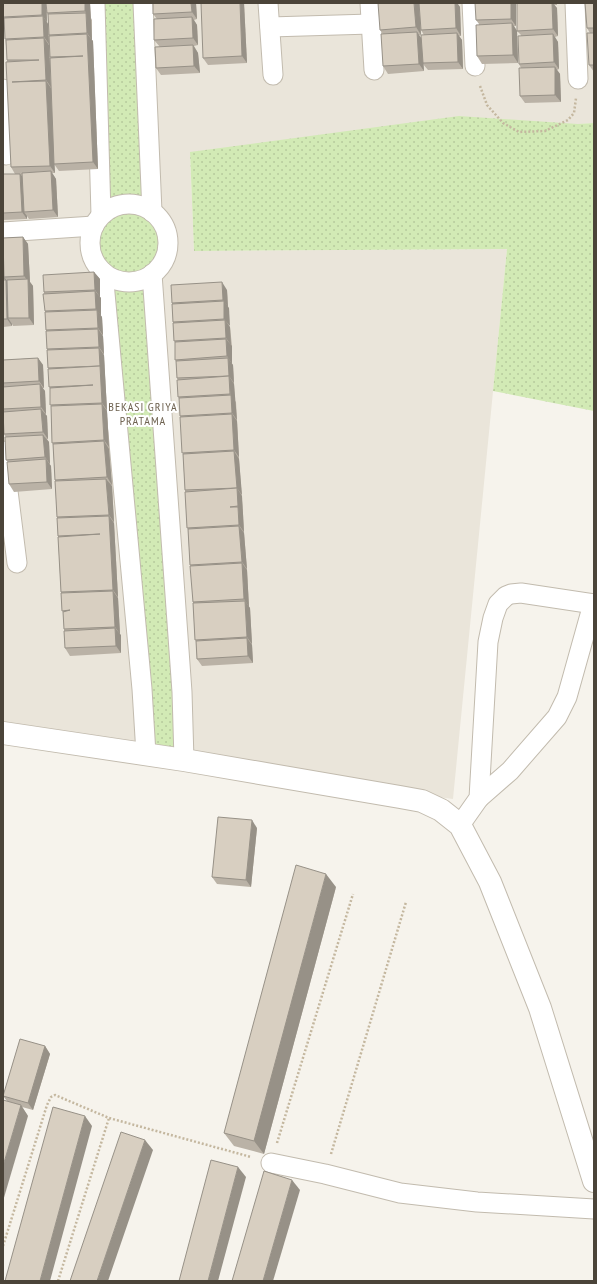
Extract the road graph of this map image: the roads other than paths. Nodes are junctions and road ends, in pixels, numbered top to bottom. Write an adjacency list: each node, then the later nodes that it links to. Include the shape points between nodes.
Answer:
1 (95, 3): 17 (street)
2 (143, 3): 16 (street)
3 (268, 3): 8 (street)
4 (370, 3): 7 (street)
5 (472, 3): 9 (street)
6 (575, 3): 12 (street)
7 (371, 24): 8 (street); 10 (street)
8 (270, 26): 11 (street)
9 (475, 66)
10 (374, 70)
11 (272, 75)
12 (578, 79)
13 (3, 89): 14 (street)
14 (4, 119): 15 (street)
15 (6, 155)
16 (152, 212): 17 (street, via 135,205 117,206); 20 (street, via 160,219 167,238 164,258)
17 (97, 221): 18 (street); 19 (street, via 90,238 90,251)
18 (3, 232)
19 (103, 272): 20 (street, via 114,279 127,282 140,280); 25 (street)
20 (152, 274): 26 (street)
21 (3, 450): 22 (street)
22 (17, 563)
23 (594, 604): 27 (street, via 567,697 557,717 510,771); 27 (street, via 521,593 506,596 498,604 488,642)
24 (3, 733): 25 (street)
25 (146, 754): 26 (street)
26 (184, 760): 28 (street, via 422,801 441,810)
27 (480, 798): 28 (street)
28 (460, 825): 30 (street, via 490,882 540,1008)
29 (271, 1163): 31 (street, via 400,1193 477,1202)
30 (594, 1181)
31 (594, 1209)

